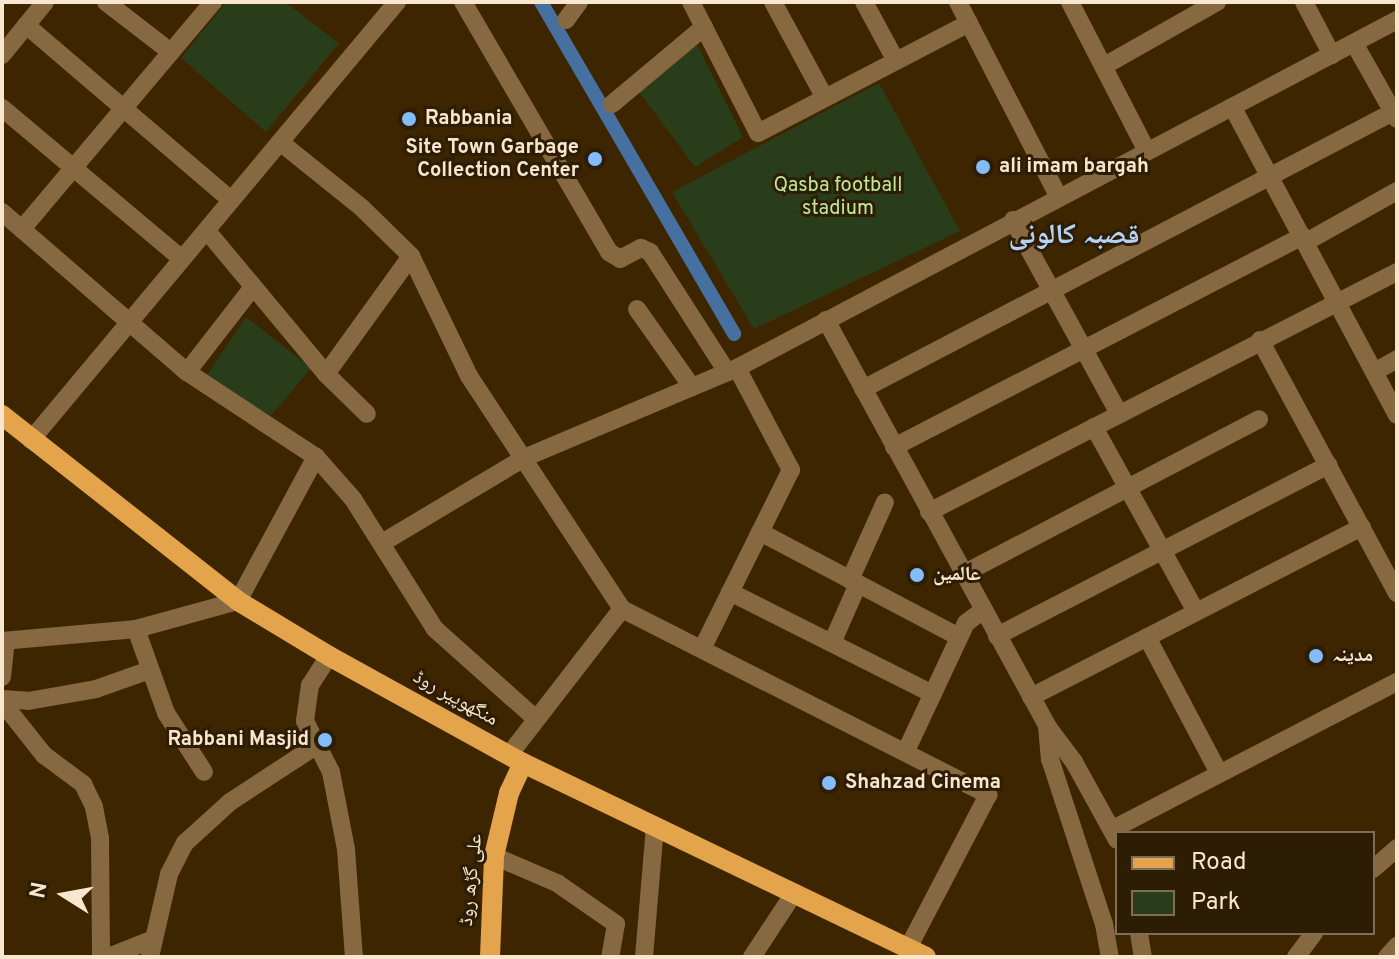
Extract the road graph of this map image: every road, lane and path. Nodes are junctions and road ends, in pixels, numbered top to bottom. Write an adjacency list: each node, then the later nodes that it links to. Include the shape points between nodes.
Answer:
1 (45, 2): 17 (street)
2 (106, 2): 20 (street)
3 (213, 2): 20 (street)
4 (397, 2): 31 (street)
5 (463, 2): 55 (street, via 609,252 620,259 641,248 650,252)
6 (579, 2): 14 (street)
7 (691, 2): 18 (street)
8 (773, 2): 25 (street)
9 (864, 2): 23 (street)
10 (958, 2): 16 (street)
11 (1070, 2): 24 (street)
12 (1217, 2): 24 (street)
13 (1304, 2): 22 (street)
14 (566, 20)
15 (1397, 20): 19 (street)
16 (969, 23): 23 (street); 36 (street)
17 (26, 25): 21 (street); 27 (street)
18 (704, 27): 25 (street, via 758,133); 26 (street)
19 (1354, 43): 22 (street); 30 (street)
20 (171, 52): 27 (street)
21 (2, 55)
22 (1332, 55): 29 (street)
23 (896, 61): 25 (street)
24 (1104, 66): 32 (street)
25 (825, 98)
26 (612, 104)
27 (124, 107): 33 (street); 37 (street)
28 (2, 108): 33 (street)
29 (1233, 108): 32 (street); 34 (street)
30 (1396, 114): 34 (street)
31 (280, 142): 37 (street); 43 (street, via 362,208)
32 (1147, 151): 36 (street)
33 (72, 169): 40 (street); 44 (street)
34 (1272, 179): 42 (street); 47 (street)
35 (1397, 191): 42 (street)
36 (1058, 196): 39 (street)
37 (231, 200): 41 (street)
38 (2, 212): 40 (street)
39 (1013, 220): 47 (street); 50 (street)
40 (22, 229): 51 (street)
41 (207, 231): 44 (street); 46 (street)
42 (1304, 239): 48 (street); 53 (street)
43 (411, 256): 58 (street); 70 (street, via 469,376)
44 (182, 259): 51 (street)
45 (1397, 272): 48 (street)
46 (253, 287): 56 (street); 58 (street)
47 (1053, 292): 53 (street); 60 (street)
48 (1338, 301): 52 (street); 57 (street)
49 (637, 309): 59 (street)
50 (826, 320): 55 (street); 60 (street)
51 (128, 323): 56 (street); 67 (street)
52 (1260, 340): 62 (street); 71 (street)
53 (1084, 349): 62 (street); 68 (street)
54 (1397, 359): 57 (street)
55 (732, 370): 59 (street); 76 (street, via 791,470)
56 (187, 372): 69 (street)
57 (1374, 372): 64 (street)
58 (326, 374): 61 (street)
59 (692, 387): 70 (street)
60 (863, 389): 68 (street)
61 (367, 414)
62 (1119, 414): 66 (street)
63 (2, 415): 67 (main road, منگھوپیر روڈ)
64 (1397, 415)
65 (1259, 419): 72 (street)
66 (1094, 427): 72 (street); 74 (street)
67 (31, 440): 83 (main road, منگھوپیر روڈ)
68 (894, 447): 74 (street)
69 (316, 457): 77 (street); 83 (street)
70 (524, 458): 77 (street); 84 (street)
71 (1329, 465): 75 (street); 78 (street)
72 (1128, 488): 78 (street); 79 (street)
73 (885, 502): 80 (street)
74 (929, 512): 79 (street)
75 (1362, 527): 82 (street); 86 (street)
76 (760, 532): 80 (street); 81 (street)
77 (382, 543): 101 (street, via 435,629)
78 (1162, 551): 86 (street); 88 (street)
79 (963, 574): 85 (street)
80 (854, 582): 89 (street); 92 (street)
81 (730, 592): 92 (street); 93 (street)
82 (1397, 593)
83 (238, 601): 87 (street); 94 (main road, منگھوپیر روڈ)
84 (622, 609): 93 (street); 101 (street)
85 (983, 610): 88 (street); 89 (street, via 966,623)
86 (1196, 612): 90 (street)
87 (136, 629): 91 (street); 95 (street)
88 (997, 636): 99 (street)
89 (959, 637): 98 (street)
90 (1147, 637): 99 (street); 107 (street)
91 (4, 641): 96 (street)
92 (832, 643): 98 (street)
93 (703, 647): 104 (street)
94 (329, 656): 103 (street, via 310,685 305,721); 105 (main road, منگھوپیر روڈ)
95 (147, 671): 100 (street, via 96,689 28,701); 106 (street, via 166,713)
96 (2, 677)
97 (1397, 682): 107 (street)
98 (933, 694): 104 (street)
99 (1031, 697): 102 (street)
100 (2, 700): 122 (street, via 44,755 83,784 94,807)
101 (535, 718): 105 (street)
102 (1047, 726): 110 (street); 129 (street, via 1050,759)
103 (317, 745): 120 (street, via 230,802 185,843 169,874); 124 (street, via 331,772 346,849)
104 (906, 751): 121 (street, via 988,795)
105 (516, 759): 108 (main road, منگھوپیر روڈ); 112 (main road, علی گڑھ روڈ)
106 (204, 772)
107 (1219, 773): 109 (street)
108 (655, 827): 114 (main road, منگھوپیر روڈ); 116 (street)
109 (1120, 831)
110 (1115, 834)
111 (1397, 848): 113 (street)
112 (494, 856): 115 (street, via 557,883); 125 (main road, علی گڑھ روڈ)
113 (1375, 867)
114 (794, 893): 121 (main road, منگھوپیر روڈ); 128 (street)
115 (616, 924): 116 (street); 126 (street)
116 (647, 926): 127 (street)
117 (1139, 935): 130 (street)
118 (1312, 935): 131 (street)
119 (1397, 946): 132 (street)
120 (150, 948): 123 (street)
121 (917, 953)
122 (101, 957)
123 (108, 957)
124 (354, 957)
125 (490, 957)
126 (610, 957)
127 (644, 957)
128 (752, 957)
129 (1110, 957)
130 (1143, 957)
131 (1296, 957)
132 (1387, 957)

